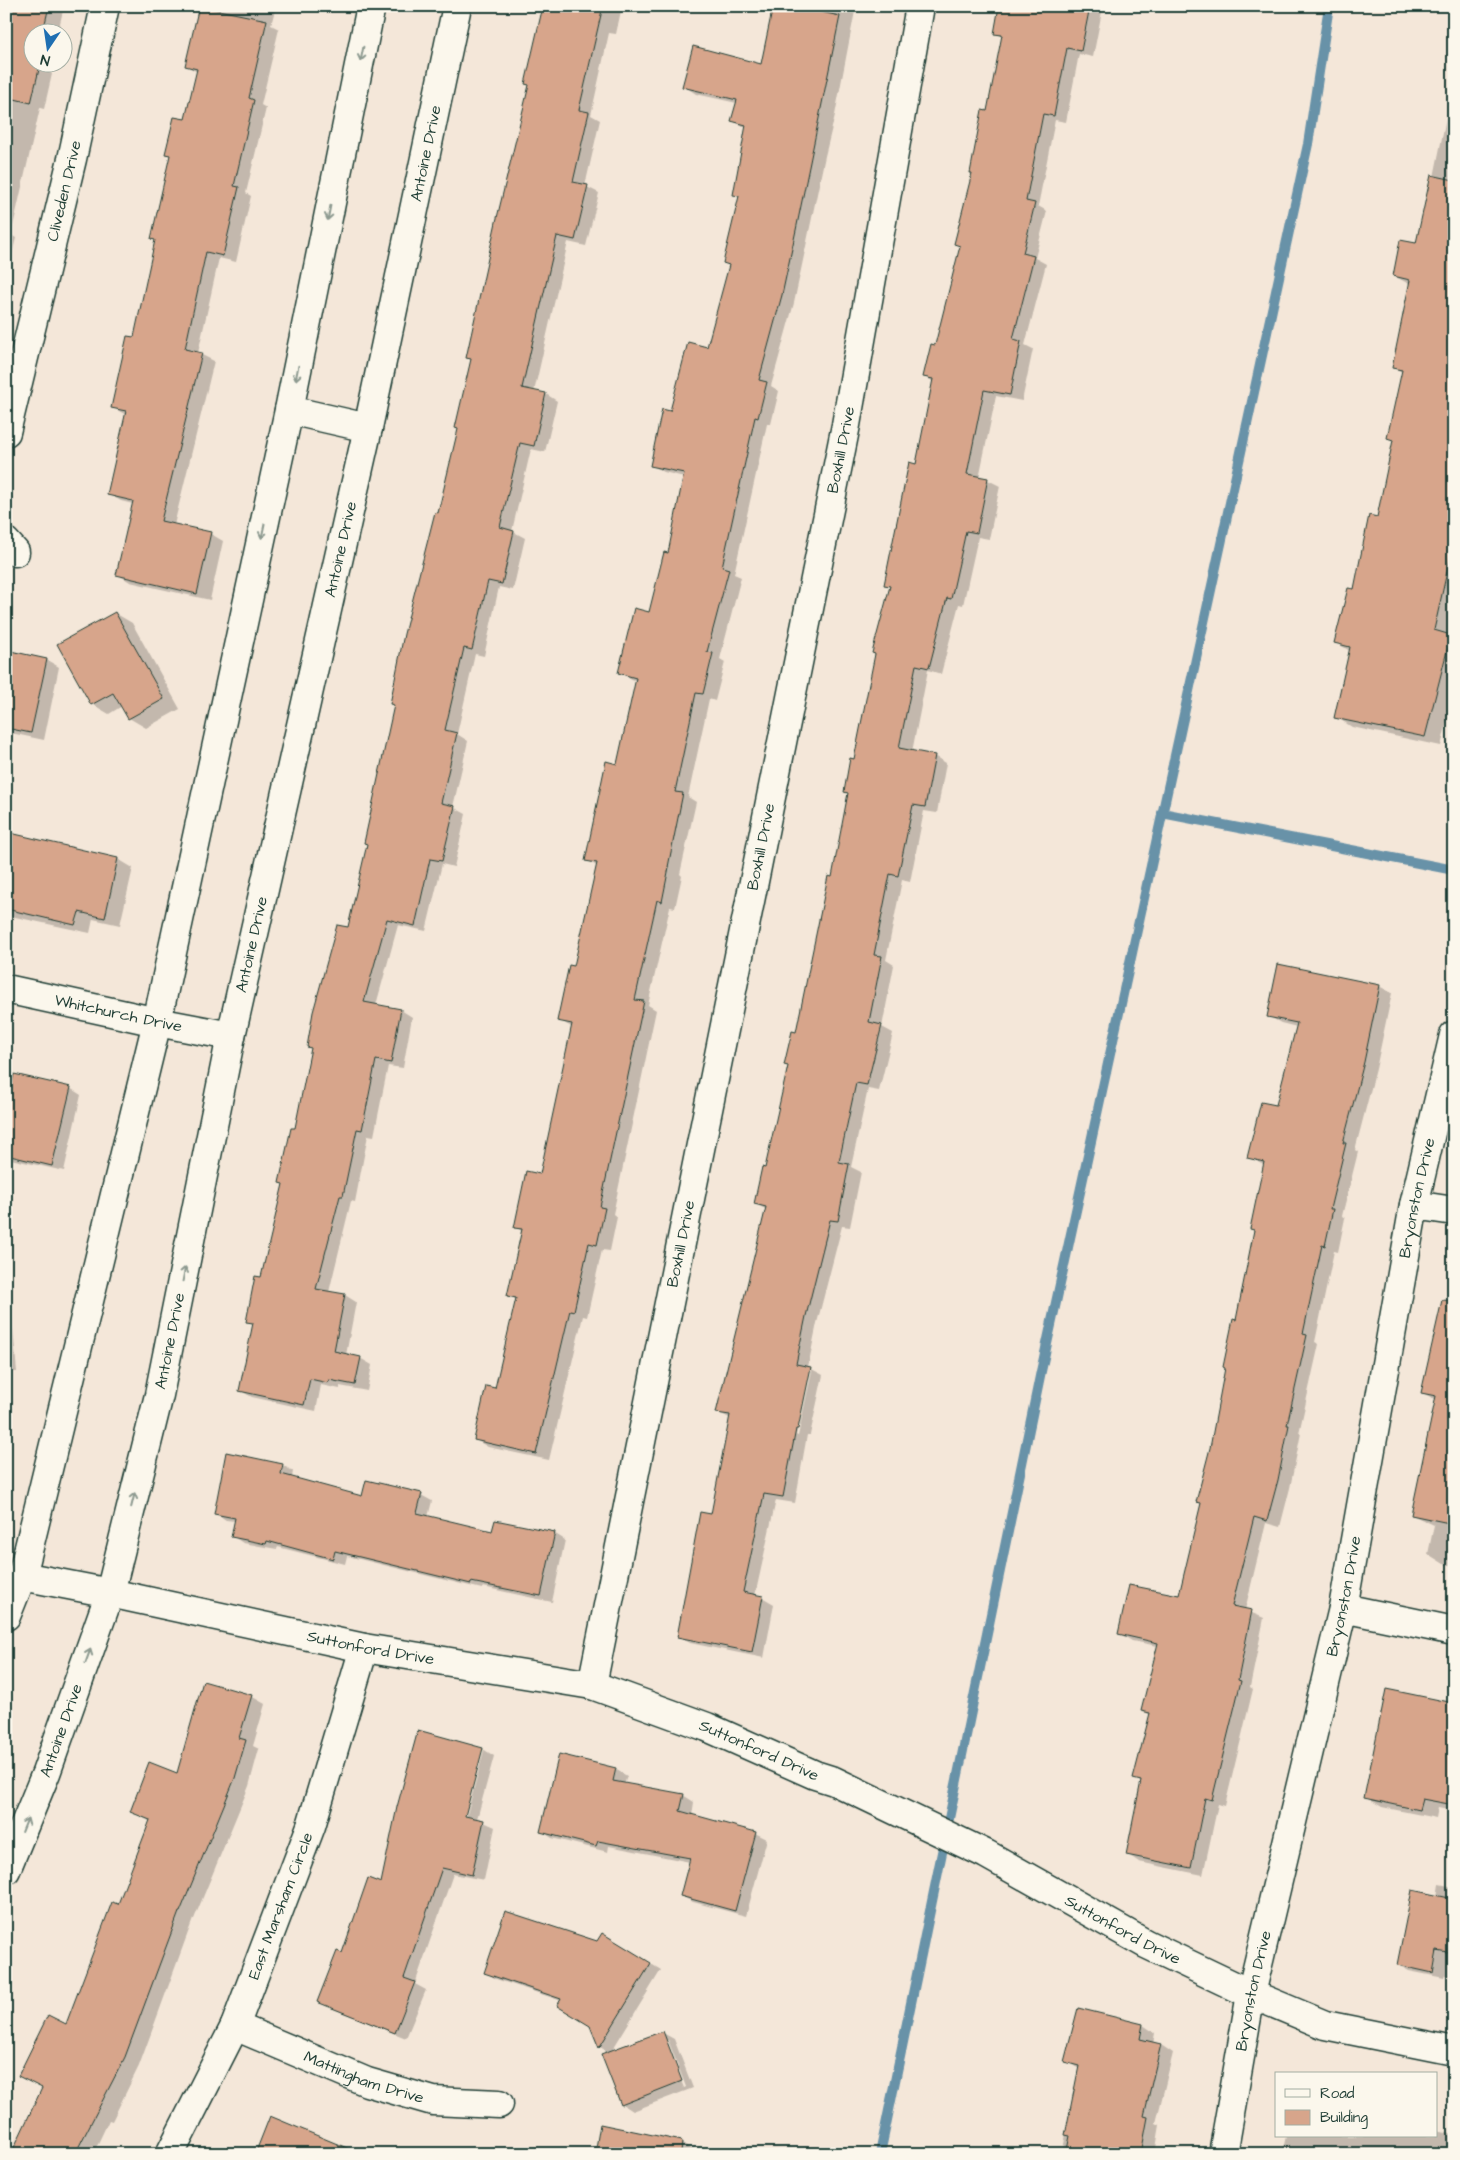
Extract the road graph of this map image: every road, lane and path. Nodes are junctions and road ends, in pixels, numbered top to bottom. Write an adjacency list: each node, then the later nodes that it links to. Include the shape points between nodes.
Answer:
1 (104, 6): 7 (street, Cliveden Drive, via 72,159)
2 (372, 6): 5 (street, one-way to 5)
3 (457, 6): 6 (street, Antoine Drive)
4 (920, 6): 20 (street, Boxhill Drive, via 846,426)
5 (289, 410): 6 (street); 9 (street, one-way to 9)
6 (368, 428): 11 (street, Antoine Drive)
7 (6, 432)
8 (6, 989): 9 (street, Whitchurch Drive)
9 (157, 1022): 11 (street, Whitchurch Drive); 14 (street)
10 (1454, 1035): 12 (street, Bryonston Drive)
11 (232, 1036): 15 (street, Antoine Drive, one-way to 11, via 159,1395)
12 (1414, 1205): 13 (street); 16 (street, Bryonston Drive)
13 (1454, 1211)
14 (22, 1576): 15 (street, Suttonford Drive); 17 (street)
15 (110, 1593): 19 (street, Suttonford Drive); 21 (street, Antoine Drive, one-way to 15, via 46,1773)
16 (1343, 1608): 18 (street); 22 (street, Bryonston Drive)
17 (6, 1616)
18 (1454, 1631)
19 (364, 1648): 20 (street, Suttonford Drive); 23 (street, East Marsham Circle, via 311,1826)
20 (592, 1685): 22 (street, Suttonford Drive, via 707,1727 834,1781 986,1854 1146,1944)
21 (6, 1870)
22 (1251, 1994): 24 (street, Suttonford Drive, via 1325,2025); 27 (street, Bryonston Drive)
23 (235, 2026): 25 (street, Mattingham Drive, via 367,2082 433,2101); 26 (street, East Marsham Circle)
24 (1454, 2051)
25 (499, 2104)
26 (170, 2154)
27 (1223, 2154)

